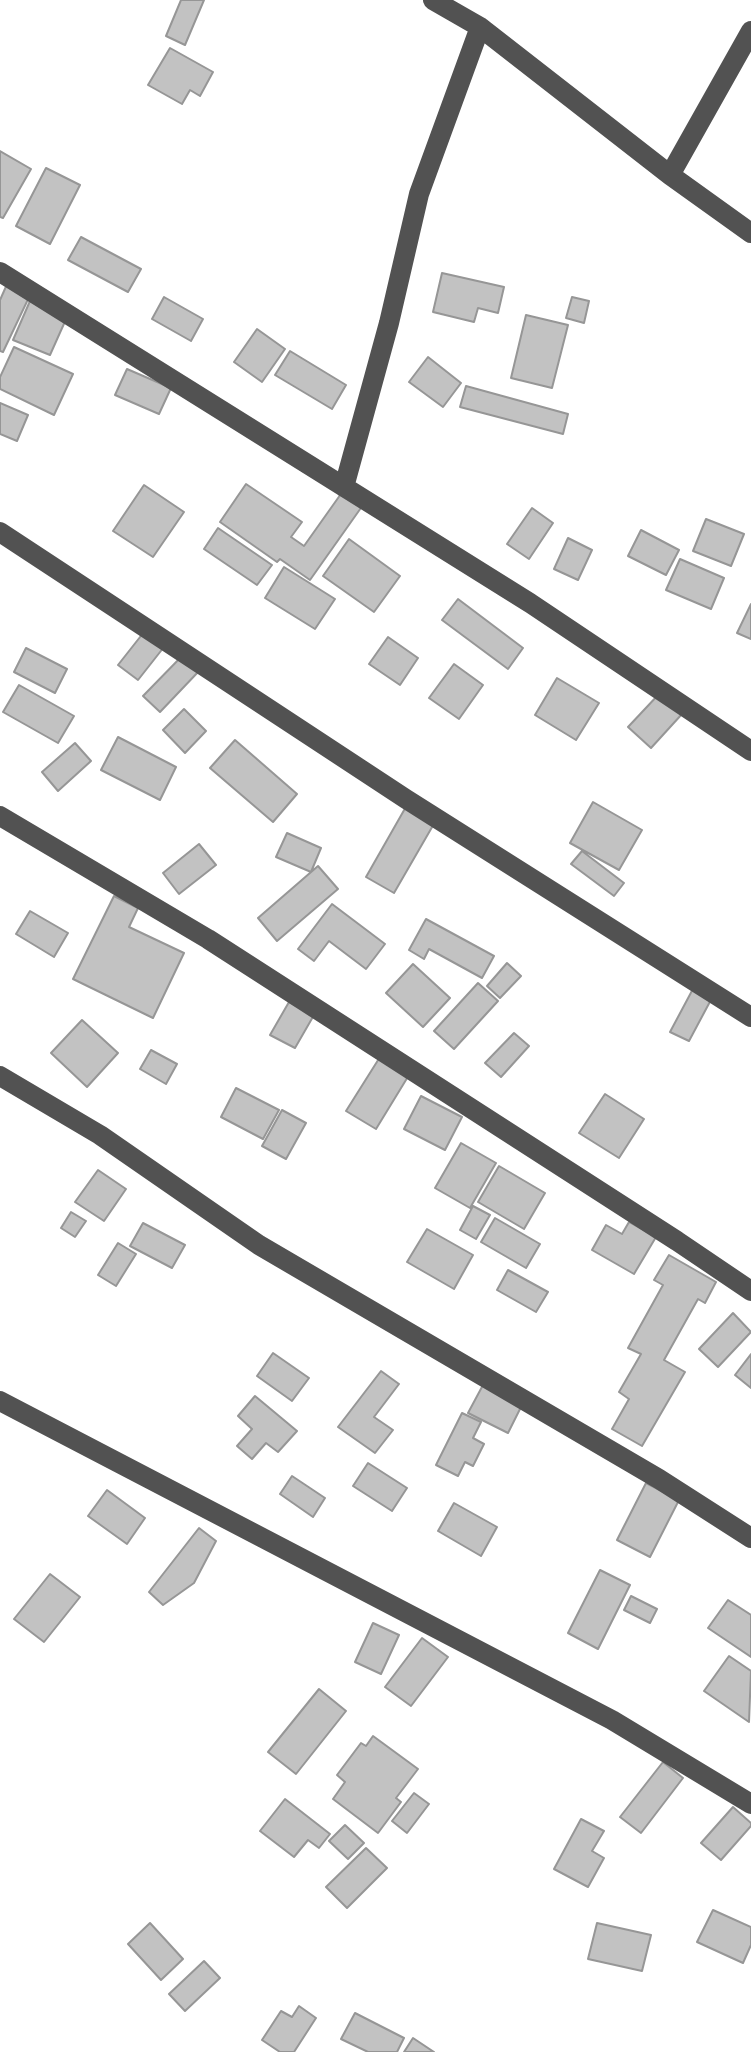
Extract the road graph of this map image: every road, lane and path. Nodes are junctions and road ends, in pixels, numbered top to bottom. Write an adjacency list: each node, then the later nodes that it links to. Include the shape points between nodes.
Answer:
1 (433, 0): 2 (street)
2 (480, 27): 4 (street); 7 (street, via 419,194)
3 (751, 31): 4 (street)
4 (670, 175): 5 (street)
5 (751, 233)
6 (0, 272): 7 (street)
7 (344, 487): 9 (street)
8 (0, 532): 11 (street, via 406,799)
9 (751, 751)
10 (0, 816): 13 (street, via 208,939)
11 (751, 1017)
12 (0, 1076): 15 (street, via 100,1135 259,1245)
13 (751, 1291)
14 (0, 1401): 16 (street, via 612,1720)
15 (751, 1538)
16 (751, 1804)

